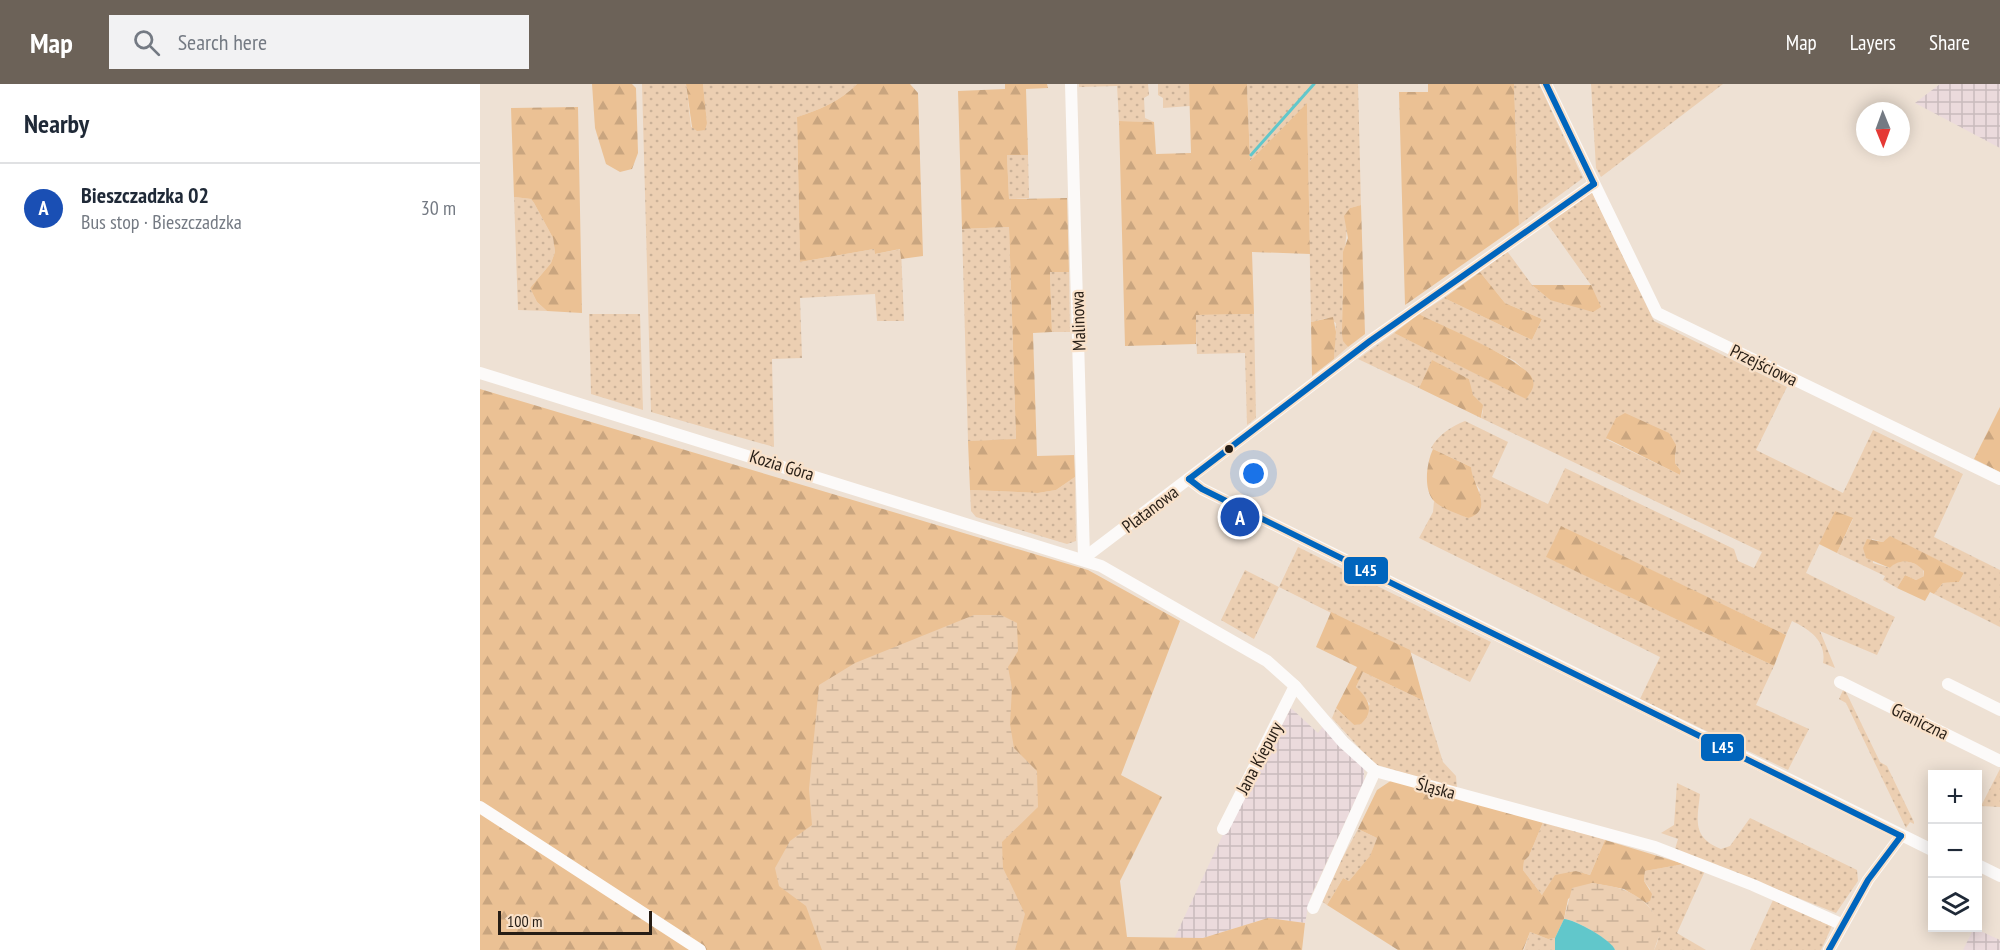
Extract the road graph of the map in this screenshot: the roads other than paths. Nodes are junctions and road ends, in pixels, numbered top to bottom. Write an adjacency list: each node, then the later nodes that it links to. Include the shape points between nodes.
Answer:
1 (1071, 84): 7 (street, Malinowa)
2 (1546, 84): 3 (street, Przejściowa)
3 (1594, 184): 5 (street, Platanowa, via 1370,341); 6 (street, Przejściowa, via 1657,313)
4 (480, 373): 7 (street, Kozia Góra)
5 (1189, 479): 7 (street, Platanowa); 16 (street, via 1202,489)
6 (2000, 479)
7 (1084, 558): 10 (street, Śląska, via 1260,656)
8 (1840, 682): 12 (street, Graniczna)
9 (1948, 684): 11 (street)
10 (1295, 687): 13 (street, Śląska, via 1343,742); 15 (street, Jana Kiepury)
11 (2000, 710)
12 (2000, 760)
13 (1375, 771): 20 (street); 21 (street, Śląska, via 1655,847)
14 (480, 807): 22 (street)
15 (1223, 829)
16 (1901, 836): 17 (street); 21 (street)
17 (1928, 848)
18 (1982, 867): 19 (street)
19 (2000, 876)
20 (1313, 908)
21 (1841, 924): 23 (street)
22 (700, 950)
23 (1829, 950)

